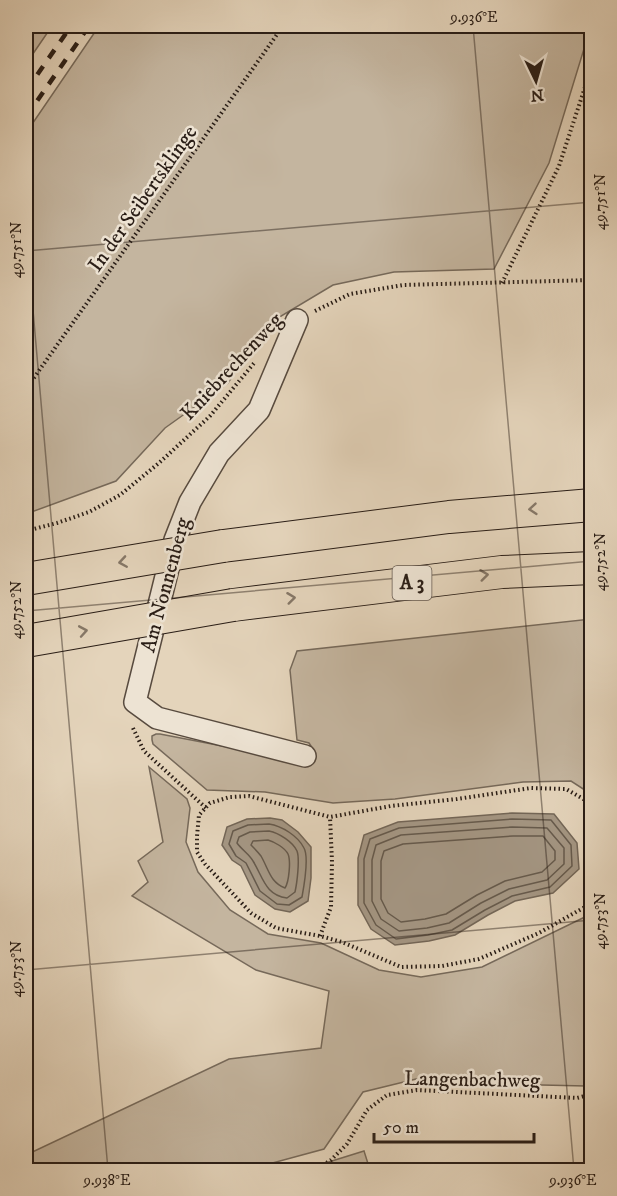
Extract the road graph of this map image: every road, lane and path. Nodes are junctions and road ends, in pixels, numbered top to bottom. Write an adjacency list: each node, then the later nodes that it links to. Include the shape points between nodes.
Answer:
1 (283, 26): 7 (path, In der Seibertsklinge)
2 (591, 66): 4 (path, via 559,166)
3 (591, 280): 4 (path, Kniebrechenweg)
4 (502, 283): 5 (path, Kniebrechenweg, via 403,285 350,294)
5 (297, 320): 13 (lane, Am Nonnenberg, via 259,410 219,453 190,502 175,540)
6 (257, 360): 9 (path, Kniebrechenweg, via 210,416 120,495 89,512)
7 (26, 389)
8 (591, 504): 11 (highway, one-way to 11, bridge, via 449,517 223,546)
9 (26, 531)
10 (591, 568): 12 (highway, A 3, one-way to 10, bridge, via 233,605 502,572)
11 (26, 579)
12 (26, 641)
13 (135, 702): 14 (lane, via 157,718); 16 (path, via 132,726 144,751)
14 (305, 756)
15 (591, 804): 17 (path, via 566,789 531,789)
16 (206, 807): 17 (path, via 230,797 249,796); 19 (path, via 199,815 197,836 197,852 205,864 251,913 276,928)
17 (330, 817): 19 (path, via 331,907)
18 (591, 903): 19 (path, via 539,933 479,959 442,966 401,967)
19 (320, 936)
20 (591, 1094): 21 (path, Langenbachweg, via 577,1098 417,1090 387,1095 367,1110 347,1144)
21 (315, 1170)

